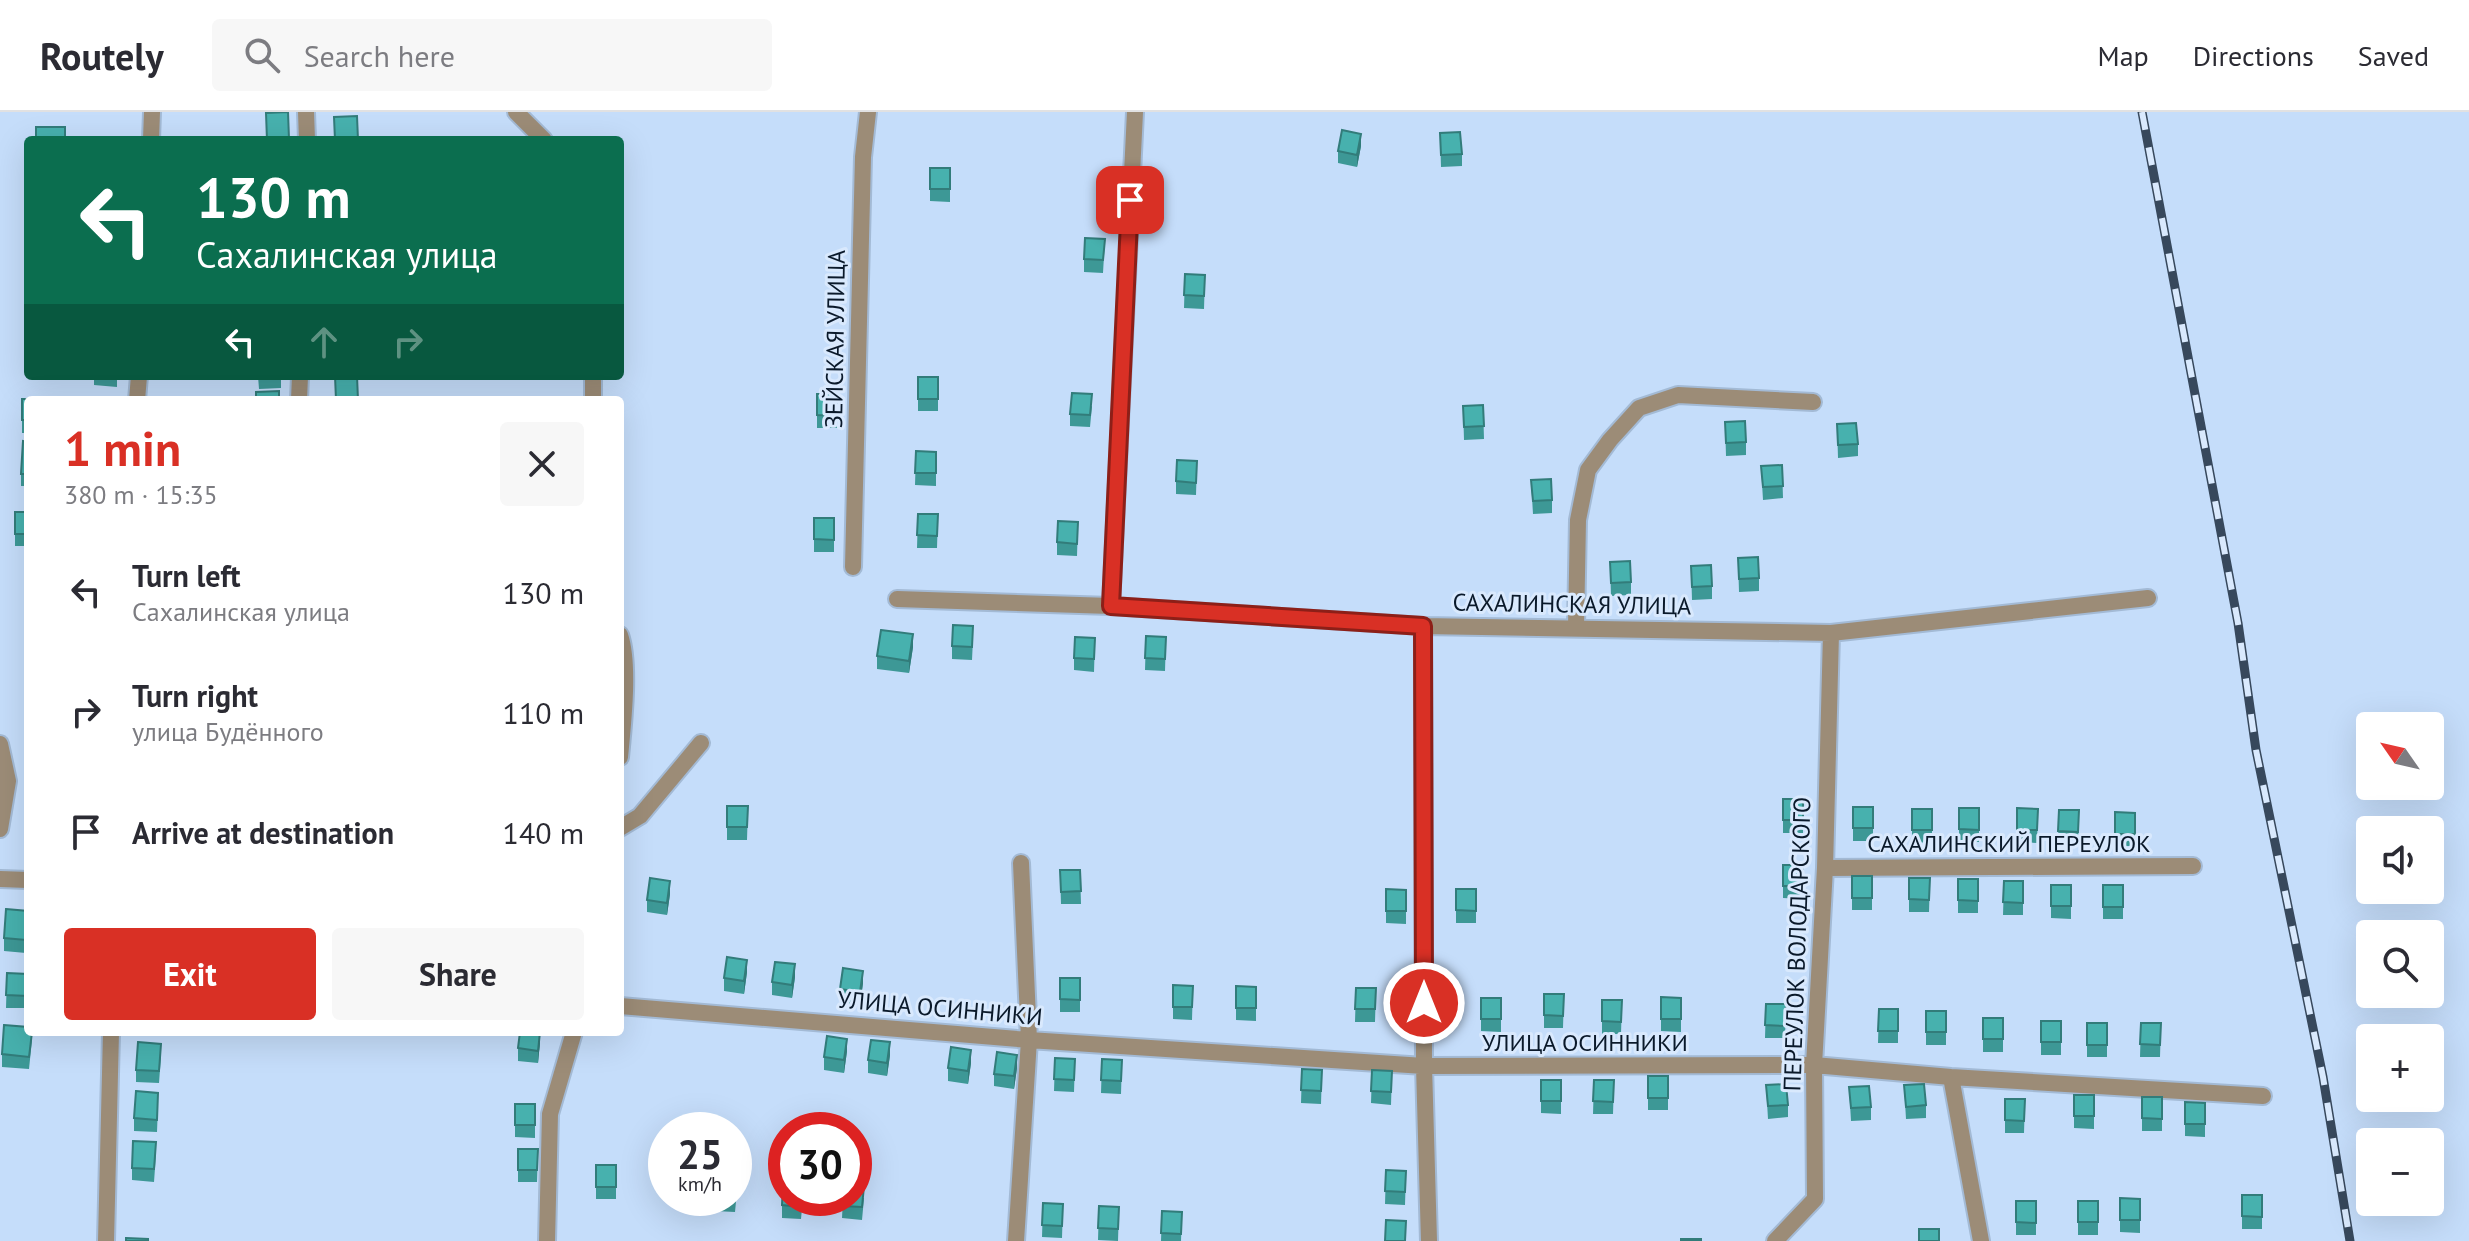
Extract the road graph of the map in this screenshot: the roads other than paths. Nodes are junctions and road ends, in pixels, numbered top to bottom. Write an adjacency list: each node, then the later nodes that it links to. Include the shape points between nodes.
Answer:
1 (152, 112): 6 (street)
2 (306, 112): 7 (street)
3 (516, 112): 8 (street)
4 (868, 112): 10 (street, ЗЕЙСКАЯ УЛИЦА)
5 (1135, 112): 13 (street)
6 (151, 136)
7 (307, 136)
8 (540, 136)
9 (1813, 402): 15 (street, via 1678,395 1639,408 1588,470 1578,520)
10 (853, 567)
11 (2148, 598): 16 (street, САХАЛИНСКАЯ УЛИЦА)
12 (897, 599): 13 (street, САХАЛИНСКАЯ УЛИЦА)
13 (1111, 606): 14 (street, САХАЛИНСКАЯ УЛИЦА)
14 (1423, 626): 15 (street, САХАЛИНСКАЯ УЛИЦА); 31 (street)
15 (1576, 627): 16 (street, САХАЛИНСКАЯ УЛИЦА)
16 (1831, 633): 23 (street, ПЕРЕУЛОК ВОЛОДАРСКОГО)
17 (701, 743): 19 (street, via 640,816)
18 (0, 744): 20 (street, via 8,781)
19 (624, 826)
20 (0, 829)
21 (1021, 863): 29 (street)
22 (2193, 866): 23 (street, САХАЛИНСКИЙ ПЕРЕУЛОК)
23 (1825, 868): 30 (street, ПЕРЕУЛОК ВОЛОДАРСКОГО)
24 (0, 879): 25 (street)
25 (24, 880)
26 (624, 1006): 29 (street, УЛИЦА ОСИННИКИ)
27 (111, 1036): 34 (street)
28 (573, 1036): 35 (street, via 550,1114)
29 (1029, 1040): 31 (street, УЛИЦА ОСИННИКИ); 36 (street)
30 (1814, 1065): 31 (street, УЛИЦА ОСИННИКИ); 32 (street, УЛИЦА ОСИННИКИ); 38 (street, ПЕРЕУЛОК ВОЛОДАРСКОГО, via 1815,1199)
31 (1424, 1066): 37 (street)
32 (1951, 1077): 33 (street, УЛИЦА ОСИННИКИ); 39 (street)
33 (2263, 1096)
34 (106, 1241)
35 (549, 1241)
36 (1016, 1241)
37 (1429, 1241)
38 (1775, 1241)
39 (1981, 1241)

